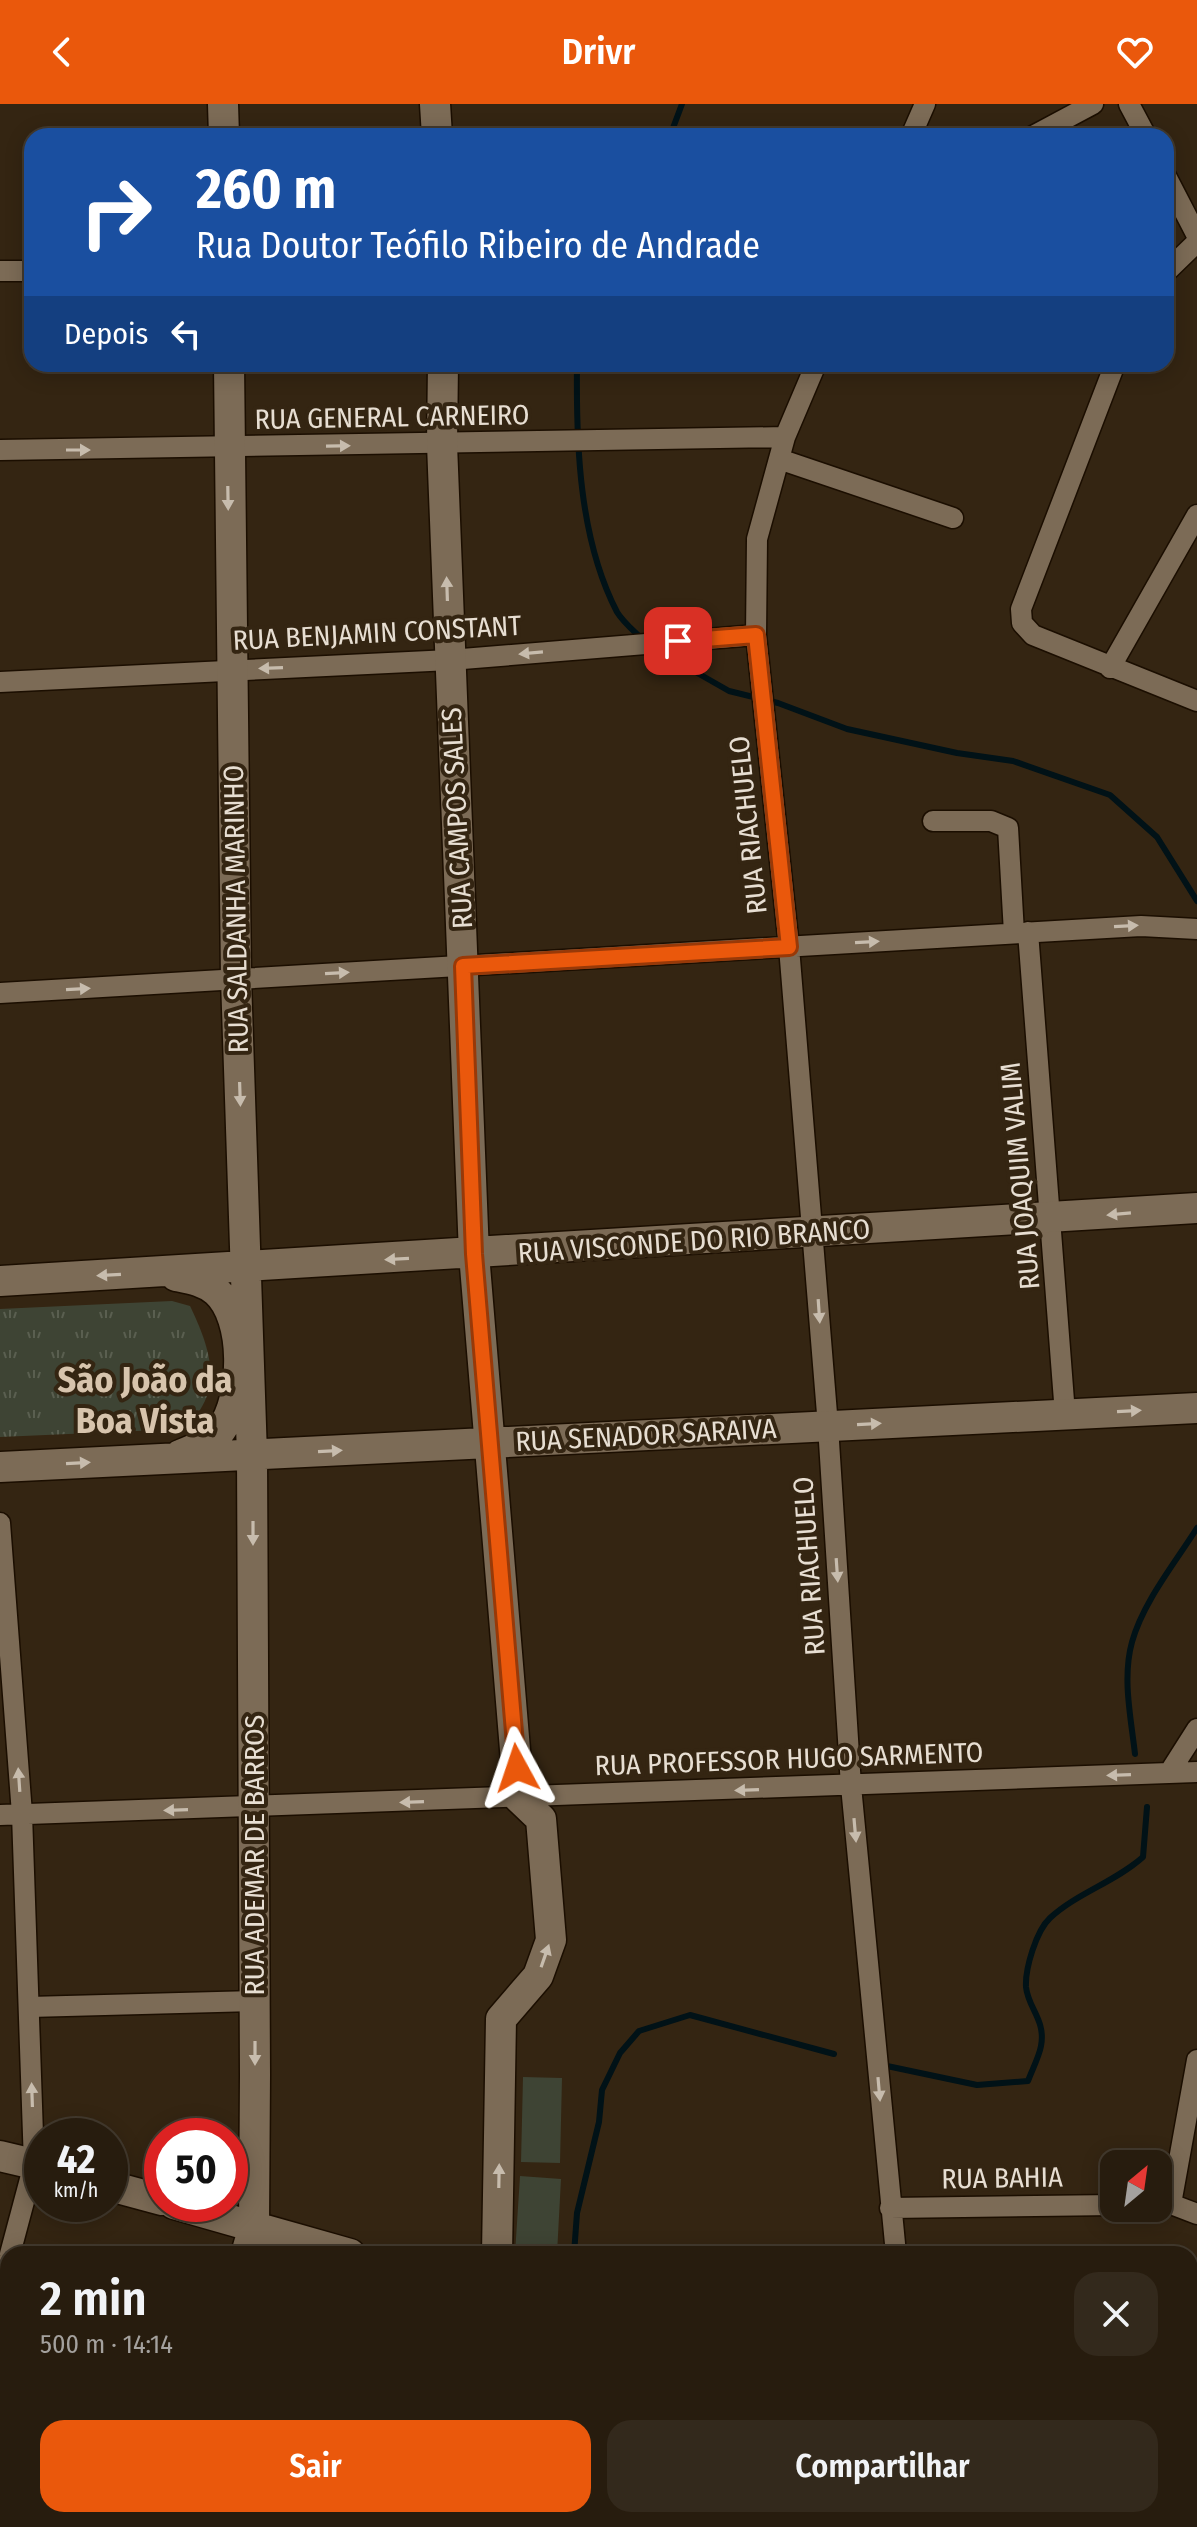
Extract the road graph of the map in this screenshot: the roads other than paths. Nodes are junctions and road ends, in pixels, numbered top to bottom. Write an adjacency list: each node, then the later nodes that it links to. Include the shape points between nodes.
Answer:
1 (223, 104): 6 (main road)
2 (435, 104): 7 (main road)
3 (925, 104): 8 (street)
4 (1093, 104): 9 (street)
5 (1129, 104): 10 (street)
6 (224, 128)
7 (436, 128)
8 (914, 128)
9 (1048, 128)
10 (1142, 128)
11 (1174, 192): 12 (street)
12 (1197, 239): 13 (street)
13 (1174, 263)
14 (0, 271): 15 (street)
15 (24, 271)
16 (229, 372): 22 (main road, RUA SALDANHA MARINHO)
17 (443, 372): 21 (main road, RUA CAMPOS SALES)
18 (813, 372): 20 (street, RUA RIACHUELO)
19 (1112, 372): 29 (street, via 1021,609 1022,623 1033,635)
20 (785, 437): 21 (street, RUA GENERAL CARNEIRO); 24 (street, RUA RIACHUELO)
21 (442, 444): 22 (street, RUA GENERAL CARNEIRO, one-way to 21); 28 (main road, RUA CAMPOS SALES, one-way to 21)
22 (227, 448): 23 (street, RUA GENERAL CARNEIRO, one-way to 22); 30 (main road, RUA SALDANHA MARINHO, one-way to 30)
23 (0, 450)
24 (779, 459): 26 (street); 27 (street, RUA RIACHUELO, via 757,539)
25 (1197, 515): 29 (street)
26 (953, 518)
27 (756, 635): 28 (street, RUA BENJAMIN CONSTANT, one-way to 28); 36 (street, RUA RIACHUELO)
28 (450, 660): 30 (street, RUA BENJAMIN CONSTANT, one-way to 30); 37 (main road, RUA CAMPOS SALES)
29 (1110, 668): 32 (street)
30 (231, 669): 31 (street, RUA BENJAMIN CONSTANT); 38 (main road, RUA SALDANHA MARINHO)
31 (0, 682)
32 (1197, 701)
33 (933, 821): 35 (street, RUA JOAQUIM VALIM, via 991,821 1008,828)
34 (1197, 929): 35 (street, one-way to 34, via 1141,926)
35 (1021, 933): 36 (street, one-way to 35); 41 (street, RUA JOAQUIM VALIM)
36 (789, 947): 37 (street); 42 (street, RUA RIACHUELO)
37 (463, 966): 38 (street, one-way to 37); 43 (main road, RUA CAMPOS SALES)
38 (236, 979): 39 (street, one-way to 38); 44 (main road, RUA SALDANHA MARINHO, one-way to 44)
39 (0, 993)
40 (1197, 1208): 41 (main road, RUA VISCONDE DO RIO BRANCO, one-way to 41)
41 (1052, 1219): 42 (main road, RUA VISCONDE DO RIO BRANCO); 48 (street, RUA JOAQUIM VALIM)
42 (813, 1233): 43 (main road, RUA VISCONDE DO RIO BRANCO); 49 (street, RUA RIACHUELO, one-way to 49)
43 (474, 1254): 44 (main road, RUA VISCONDE DO RIO BRANCO, one-way to 44); 50 (main road, RUA CAMPOS SALES)
44 (247, 1267): 45 (main road, RUA VISCONDE DO RIO BRANCO); 51 (main road, RUA SALDANHA MARINHO)
45 (158, 1272): 46 (main road, RUA VISCONDE DO RIO BRANCO, one-way to 46); 52 (main road, via 201,1281 217,1292 235,1324 238,1360 235,1402 221,1430 200,1447)
46 (0, 1281)
47 (1197, 1408): 48 (main road, RUA SENADOR SARAIVA, one-way to 47)
48 (1065, 1414): 49 (main road, RUA SENADOR SARAIVA, one-way to 48)
49 (828, 1426): 50 (main road, RUA SENADOR SARAIVA); 58 (street, RUA RIACHUELO, one-way to 58)
50 (488, 1443): 51 (main road, RUA SENADOR SARAIVA, one-way to 50); 59 (main road, RUA CAMPOS SALES)
51 (252, 1455): 52 (main road, RUA SENADOR SARAIVA); 60 (main road, RUA ADEMAR DE BARROS, one-way to 60)
52 (171, 1458): 53 (main road, RUA SENADOR SARAIVA, one-way to 52)
53 (0, 1467)
54 (0, 1523): 61 (street, one-way to 54)
55 (1197, 1729): 57 (street)
56 (1197, 1772): 57 (street, RUA PROFESSOR HUGO SARMENTO)
57 (1169, 1773): 58 (street, RUA PROFESSOR HUGO SARMENTO, one-way to 58)
58 (851, 1786): 59 (street, RUA PROFESSOR HUGO SARMENTO, one-way to 59); 72 (street, RUA RIACHUELO, one-way to 72)
59 (519, 1798): 60 (street, RUA PROFESSOR HUGO SARMENTO, one-way to 60); 79 (main road, one-way to 59, via 501,2019 538,1976 551,1940 541,1819)
60 (254, 1807): 61 (street, RUA PROFESSOR HUGO SARMENTO, one-way to 61); 63 (main road, RUA ADEMAR DE BARROS)
61 (22, 1814): 62 (street, RUA PROFESSOR HUGO SARMENTO); 64 (street)
62 (0, 1815)
63 (255, 2001): 64 (street); 76 (main road, RUA ADEMAR DE BARROS, one-way to 76)
64 (29, 2007): 66 (street, one-way to 64)
65 (1196, 2066): 69 (street)
66 (35, 2118)
67 (0, 2156): 68 (main road)
68 (24, 2162)
69 (1172, 2170)
70 (1100, 2205): 72 (street, RUA BAHIA)
71 (1172, 2206): 74 (street)
72 (890, 2208): 80 (street, RUA RIACHUELO)
73 (24, 2210): 77 (street)
74 (1197, 2214)
75 (212, 2222): 76 (main road)
76 (250, 2240): 78 (main road)
77 (13, 2246)
78 (293, 2246)
79 (497, 2246)
80 (895, 2246)

